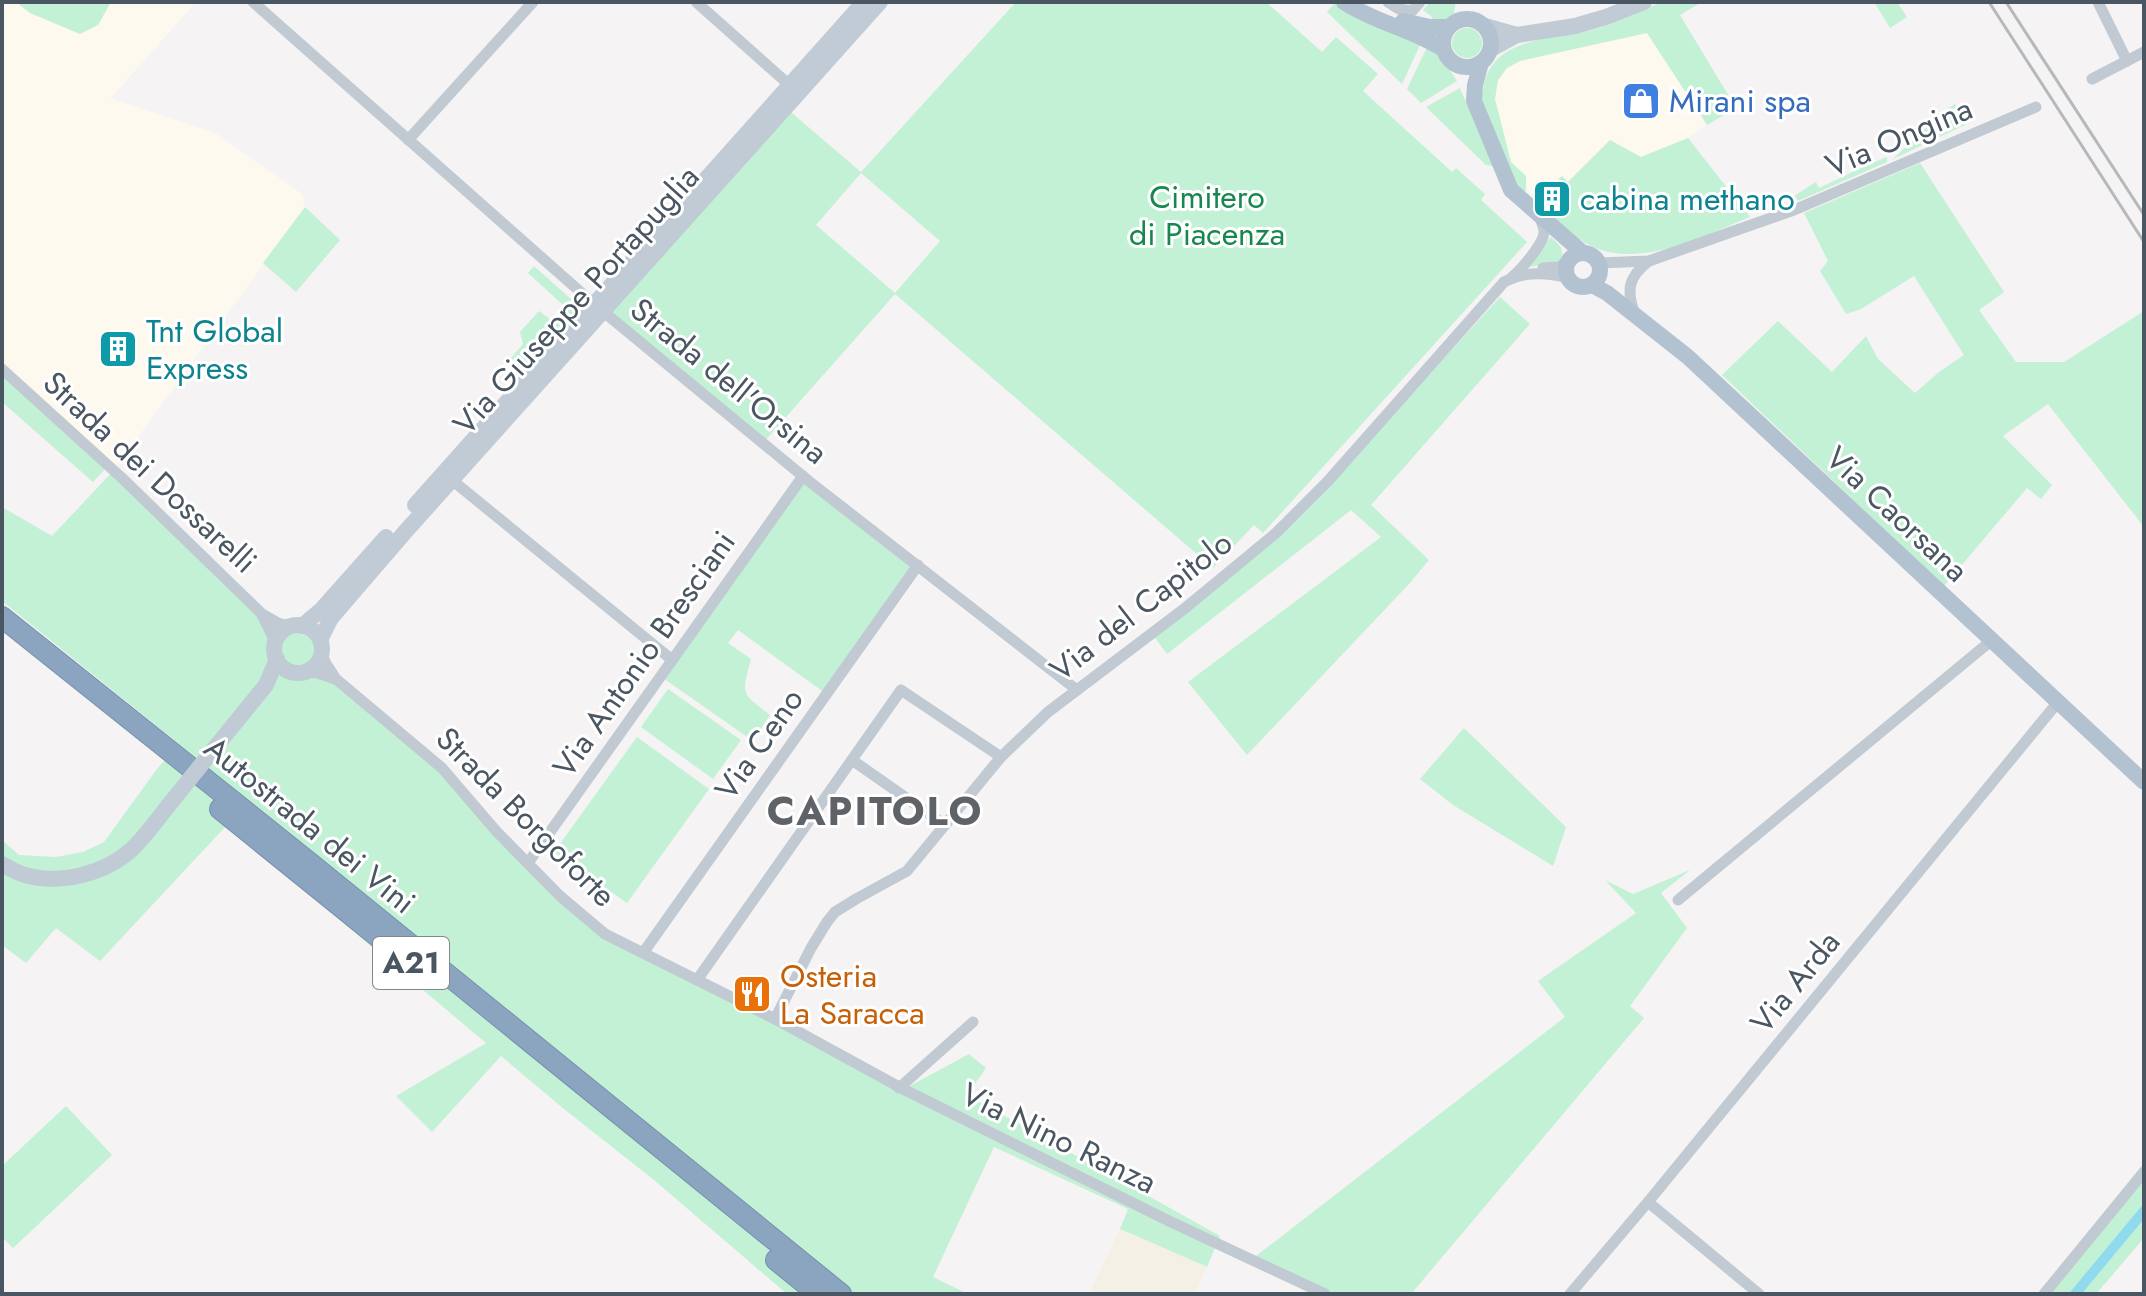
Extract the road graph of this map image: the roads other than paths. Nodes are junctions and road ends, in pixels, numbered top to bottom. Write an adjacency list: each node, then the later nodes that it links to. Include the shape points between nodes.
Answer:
1 (253, 2): 24 (street, Strada dell'Orsina)
2 (533, 2): 24 (street)
3 (696, 2): 21 (street)
4 (864, 2): 21 (main road, Via Giuseppe Portapuglia)
5 (880, 2): 21 (main road, Via Giuseppe Portapuglia)
6 (1344, 2): 17 (main road, via 1425,38)
7 (1361, 2): 13 (main road, via 1402,20)
8 (1388, 2): 9 (street, via 1412,11)
9 (1420, 2)
10 (1644, 2): 14 (main road, via 1575,26)
11 (2098, 2): 18 (street)
12 (1485, 26): 13 (main road, via 1462,19); 14 (main road); 15 (main road)
13 (1449, 27): 17 (main road, via 1443,41)
14 (1517, 35): 15 (main road)
15 (1491, 49): 19 (main road)
16 (2144, 52): 18 (street)
17 (1446, 54): 19 (main road, via 1454,64 1468,68); 22 (main road)
18 (2127, 61): 20 (street)
19 (1481, 63): 22 (main road)
20 (2092, 79)
21 (794, 89): 32 (main road, Via Giuseppe Portapuglia)
22 (1474, 101): 25 (main road, via 1511,190)
23 (2036, 107): 27 (street, Via Ongina, via 1794,210)
24 (408, 140): 32 (street, Strada dell'Orsina)
25 (1544, 220): 26 (main road); 29 (street, Via del Capitolo, via 1544,235)
26 (1574, 257): 28 (main road, via 1594,256); 29 (street, via 1559,267); 30 (main road, via 1566,267)
27 (1649, 261): 28 (street, Via Ongina); 33 (street, via 1630,286)
28 (1600, 266): 31 (main road)
29 (1515, 276): 30 (street, via 1551,273); 49 (street, Via del Capitolo, via 1276,533)
30 (1568, 278): 31 (main road, via 1576,286)
31 (1600, 289): 33 (main road, Via Caorsana)
32 (599, 308): 35 (street, Strada dell'Orsina); 36 (main road, Via Giuseppe Portapuglia)
33 (1636, 315): 42 (main road, Via Caorsana, via 1688,357)
34 (2, 369): 38 (street, Strada dei Dossarelli)
35 (803, 476): 37 (street, Strada dell'Orsina); 45 (street, Via Antonio Bresciani)
36 (448, 477): 40 (main road, Via Giuseppe Portapuglia, via 321,610); 43 (main road, Via Giuseppe Portapuglia, via 331,618); 45 (street)
37 (918, 565): 49 (street, Strada dell'Orsina); 58 (street, Via Ceno)
38 (262, 614): 40 (street, Strada dei Dossarelli); 44 (street, Strada dei Dossarelli)
39 (2, 617): 66 (highway, Autostrada dei Vini / A21)
40 (296, 626): 43 (main road, via 313,631); 44 (main road, via 281,633)
41 (2, 634): 65 (highway, Autostrada dei Vini / A21)
42 (1992, 640): 50 (main road, Via Caorsana); 57 (street)
43 (321, 646): 46 (main road, via 317,664); 47 (street, Strada Borgoforte)
44 (276, 651): 46 (main road, via 282,667); 48 (main road)
45 (671, 659): 55 (street, Via Antonio Bresciani)
46 (298, 672): 47 (street, Strada Borgoforte); 48 (main road)
47 (336, 679): 55 (street, Strada Borgoforte, via 442,768)
48 (266, 685): 56 (main road, bridge, via 132,849 112,864 55,880 24,875)
49 (1077, 690): 51 (street, Via del Capitolo)
50 (2058, 702): 53 (main road, Via Caorsana); 64 (street, Via Arda)
51 (1001, 757): 52 (street, via 901,690); 54 (street, Via del Capitolo)
52 (852, 760): 54 (street); 59 (street)
53 (2144, 782)
54 (945, 825): 60 (street, Via del Capitolo, via 907,871 835,912)
55 (528, 863): 58 (street, Strada Borgoforte, via 605,934)
56 (2, 864)
57 (1678, 900)
58 (643, 953): 59 (street, Strada Borgoforte)
59 (697, 980): 60 (street, Strada Borgoforte)
60 (775, 1019): 62 (street, Via Nino Ranza)
61 (973, 1022): 62 (street)
62 (899, 1088): 67 (street, Via Nino Ranza)
63 (2144, 1172): 70 (street)
64 (1648, 1202): 68 (street, Via Arda); 69 (street)
65 (818, 1294)
66 (841, 1294)
67 (1325, 1294)
68 (1570, 1294)
69 (1759, 1294)
70 (2044, 1294)

